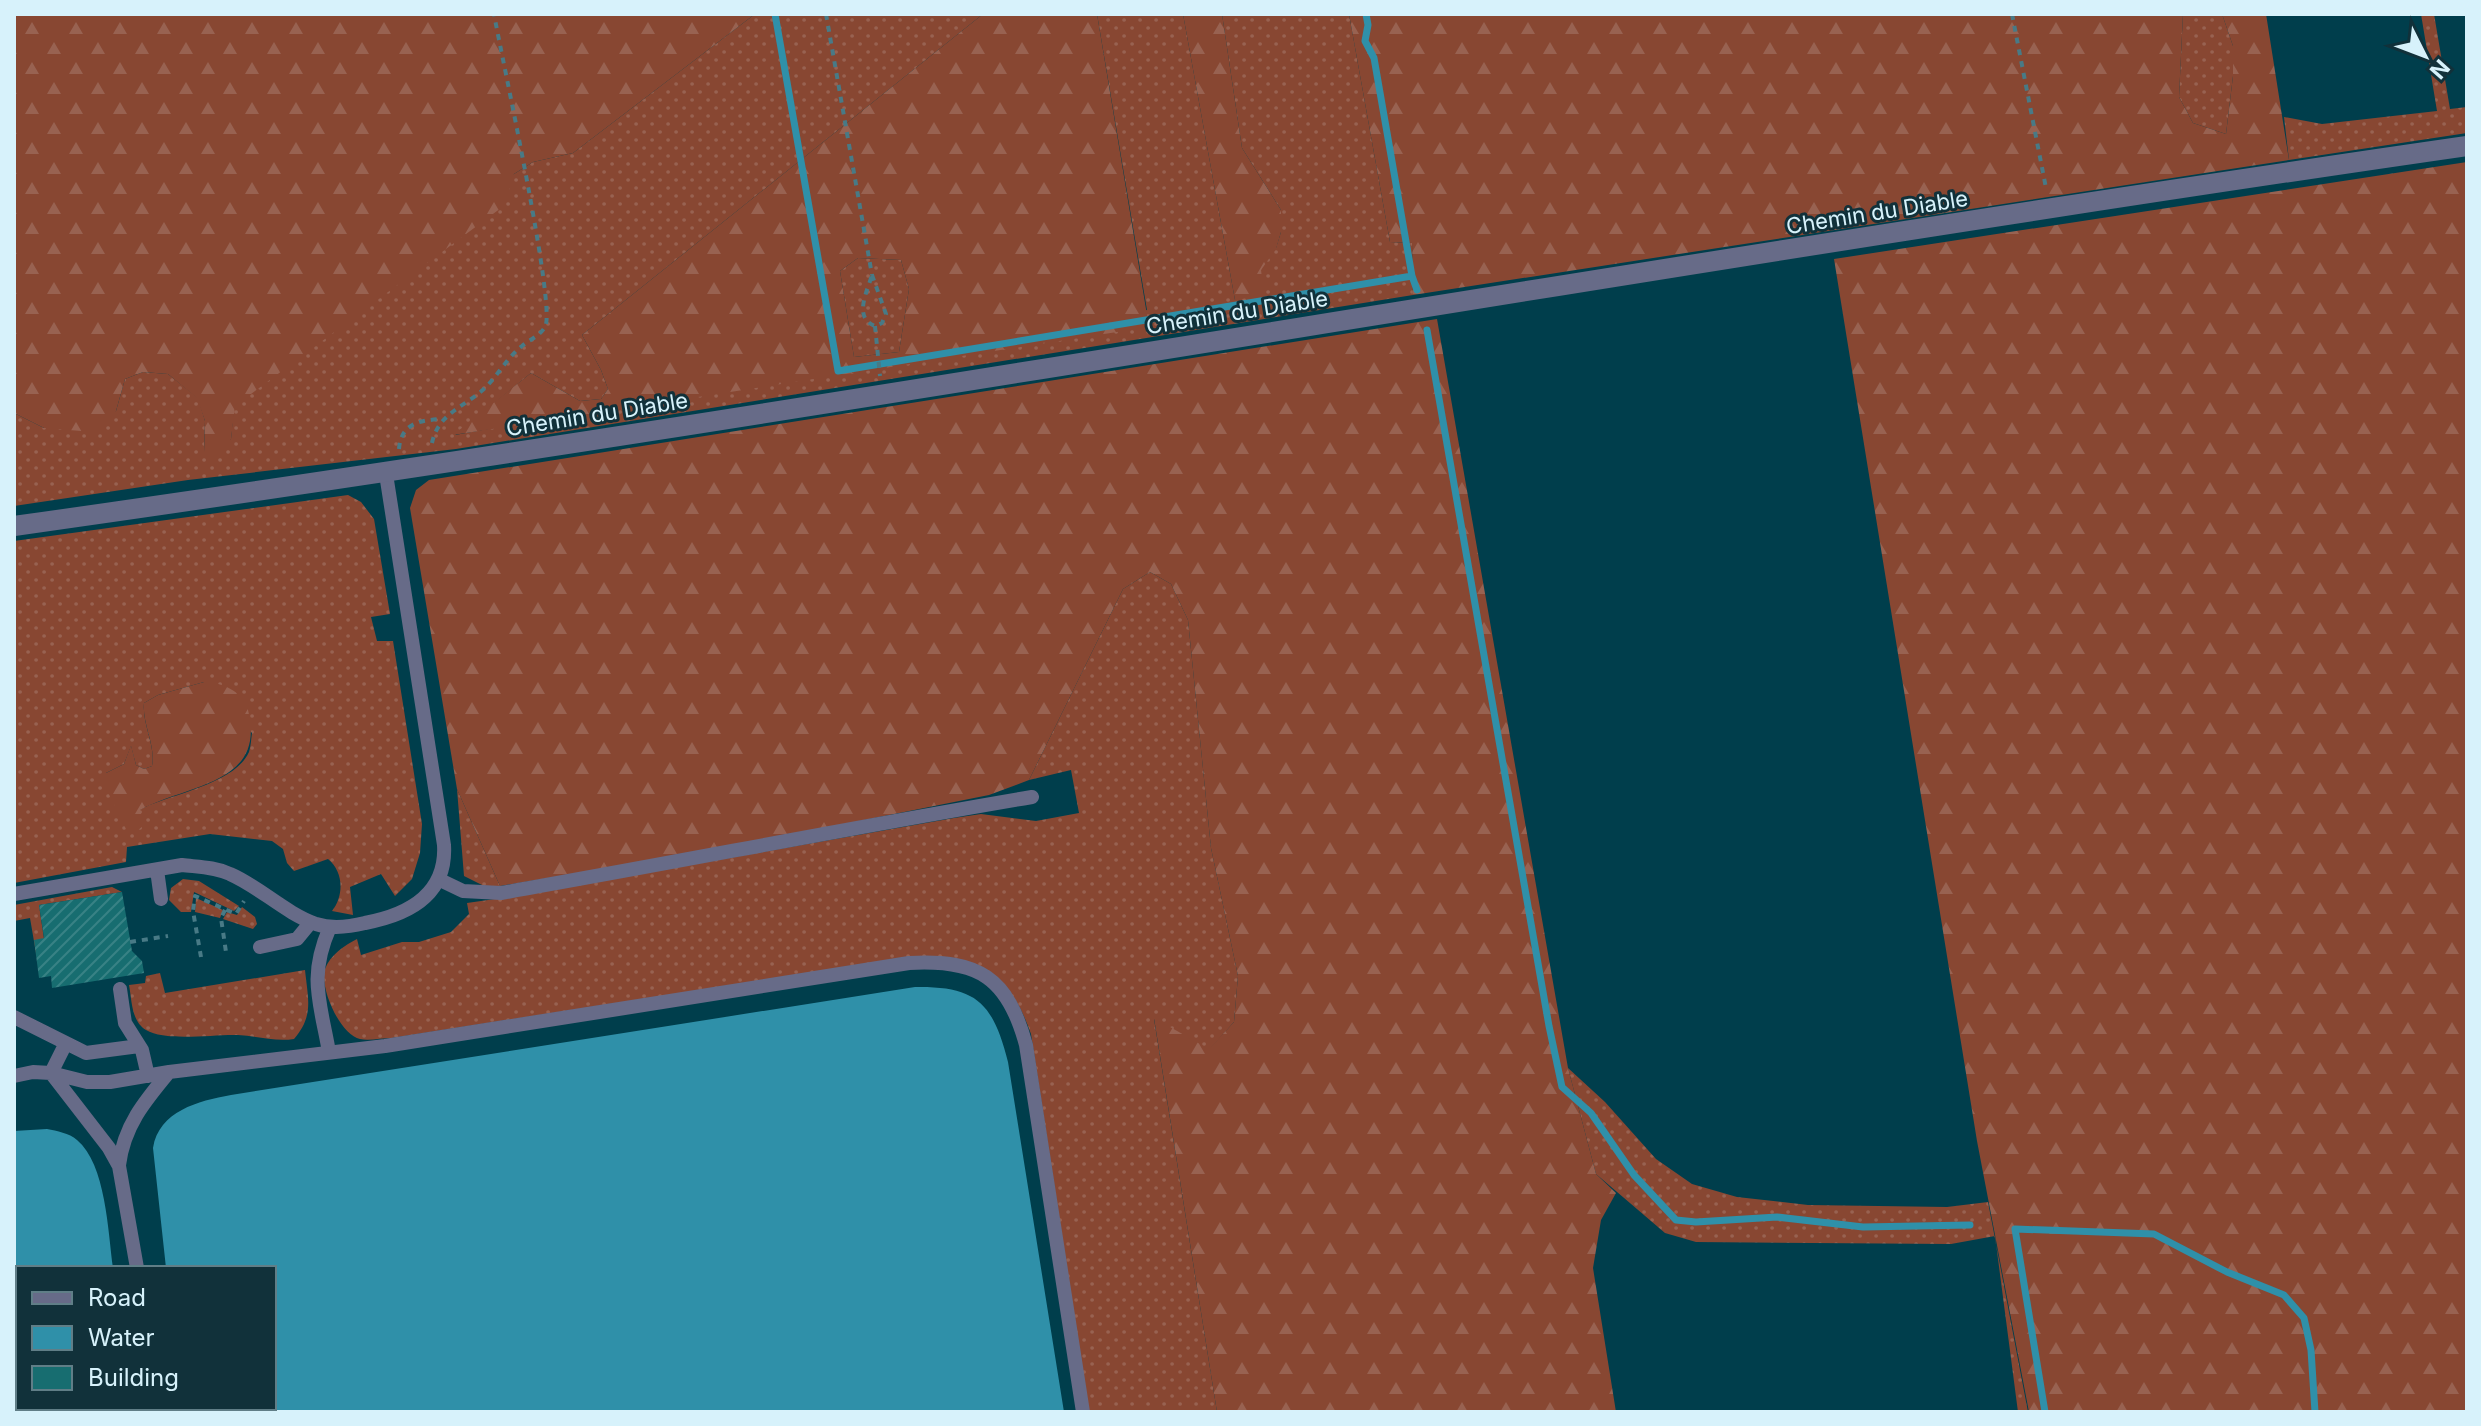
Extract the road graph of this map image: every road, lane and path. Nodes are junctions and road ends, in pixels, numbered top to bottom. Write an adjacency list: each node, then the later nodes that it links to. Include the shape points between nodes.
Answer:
1 (494, 14): 9 (path, via 549,316 546,326 483,389)
2 (826, 14): 6 (path)
3 (2012, 14): 5 (path)
4 (2467, 146): 5 (street, Chemin du Diable)
5 (2050, 209): 8 (street, Chemin du Diable)
6 (872, 275): 7 (path, via 886,314); 7 (path, via 862,307 863,317)
7 (875, 326): 8 (path)
8 (883, 393): 10 (street, Chemin du Diable)
9 (443, 419): 10 (path, via 432,442); 11 (path, via 409,426 400,437)
10 (437, 465): 11 (street, Chemin du Diable)
11 (393, 472): 12 (street, Chemin du Diable); 15 (lane, via 444,845)
12 (14, 526)
13 (1032, 797): 15 (lane, via 501,893 463,891)
14 (157, 870): 16 (lane); 17 (lane); 20 (lane, via 182,865 231,874)
15 (438, 879): 21 (lane, via 418,904 404,912)
16 (14, 894)
17 (161, 899)
18 (241, 906): 19 (path, via 236,914)
19 (225, 910): 25 (path, via 221,918); 26 (path, via 195,896)
20 (311, 922): 21 (lane); 24 (lane, via 297,939)
21 (330, 927): 31 (lane, via 316,967)
22 (168, 936): 23 (path)
23 (130, 942)
24 (260, 947)
25 (226, 952)
26 (201, 957)
27 (120, 989): 30 (lane, via 125,1023)
28 (14, 1017): 29 (lane)
29 (65, 1045): 30 (lane, via 86,1053); 33 (lane)
30 (139, 1046): 35 (lane)
31 (329, 1052): 32 (lane); 38 (lane, via 909,963 939,961 976,970 1011,1004 1026,1045)
32 (169, 1072): 35 (lane); 36 (lane, via 128,1129)
33 (51, 1073): 34 (lane); 35 (lane, via 87,1082); 36 (lane)
34 (14, 1076)
35 (148, 1076)
36 (119, 1166): 37 (lane)
37 (137, 1266)
38 (1083, 1412)

